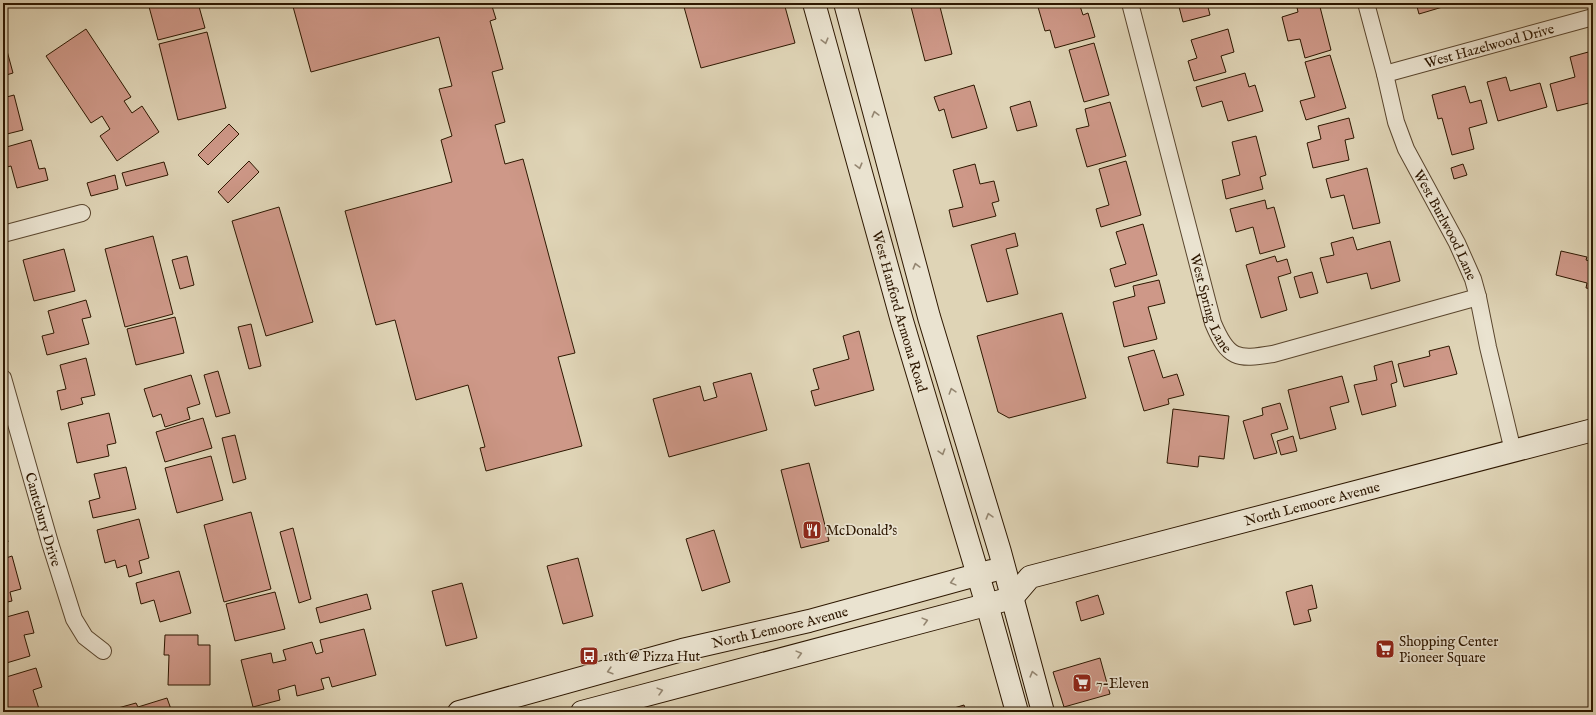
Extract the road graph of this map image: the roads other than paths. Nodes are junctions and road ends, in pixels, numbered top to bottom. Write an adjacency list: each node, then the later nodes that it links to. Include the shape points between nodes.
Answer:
1 (814, 3): 13 (main road, West Hanford Armona Road, one-way to 13)
2 (845, 3): 11 (main road, West Hanford Armona Road, one-way to 2, via 929,318)
3 (1130, 3): 9 (street, West Spring Lane, via 1213,323 1218,337 1232,352 1240,357 1250,358 1273,354)
4 (1366, 3): 6 (street, West Burlwood Lane)
5 (1593, 18): 6 (street, West Hazelwood Drive)
6 (1385, 74): 9 (street, West Burlwood Lane, via 1396,122 1406,149 1457,243)
7 (82, 213): 8 (street)
8 (3, 234)
9 (1478, 297): 14 (street, West Burlwood Lane)
10 (3, 378): 21 (street, Cantebury Drive, via 74,619 85,637)
11 (962, 424): 13 (main road); 15 (main road, West Hanford Armona Road, one-way to 11)
12 (1593, 430): 14 (main road, North Lemoore Avenue)
13 (935, 431): 16 (main road, West Hanford Armona Road, one-way to 16)
14 (1513, 451): 17 (main road, North Lemoore Avenue)
15 (1002, 560): 16 (main road, North Lemoore Avenue); 17 (main road); 18 (main road, West Hanford Armona Road)
16 (978, 575): 19 (main road, West Hanford Armona Road); 20 (main road, North Lemoore Avenue, one-way to 20)
17 (1030, 577): 18 (main road)
18 (1012, 598): 19 (main road); 26 (main road, West Hanford Armona Road, one-way to 18)
19 (989, 611): 22 (main road, one-way to 19); 25 (main road, West Hanford Armona Road)
20 (768, 631): 22 (main road); 23 (main road, North Lemoore Avenue, one-way to 23, via 682,650)
21 (103, 651)
22 (776, 660): 24 (main road, one-way to 22)
23 (459, 712)
24 (582, 712)
25 (1017, 712)
26 (1043, 712)

